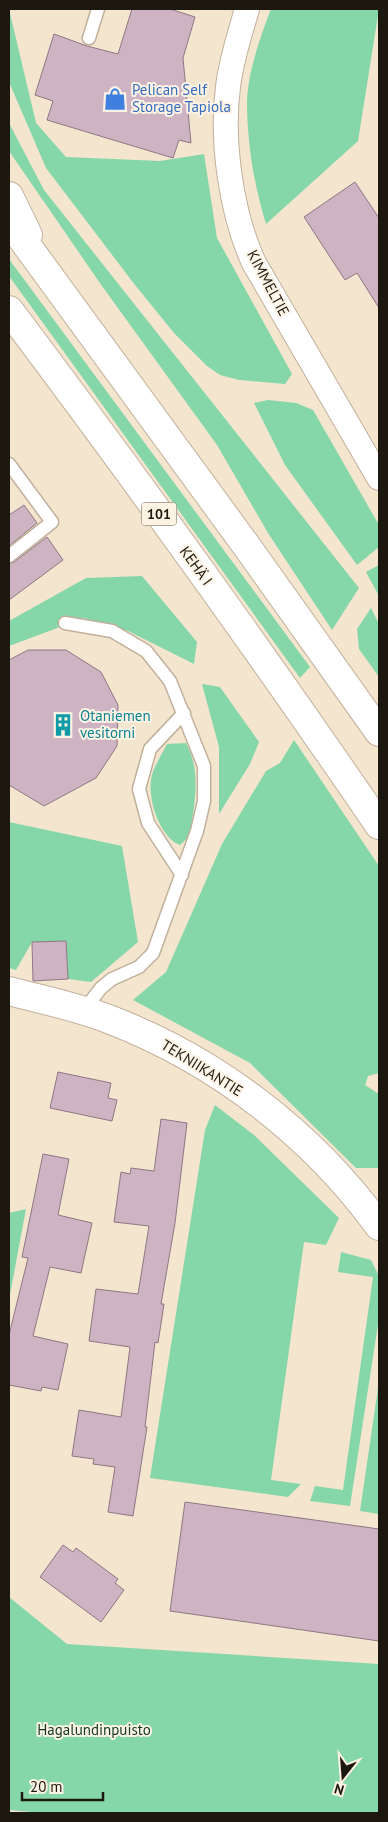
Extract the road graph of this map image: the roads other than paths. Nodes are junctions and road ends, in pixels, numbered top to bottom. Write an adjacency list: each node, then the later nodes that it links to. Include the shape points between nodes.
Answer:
1 (98, 9): 3 (lane)
2 (243, 10): 9 (street, KIMMELTIE, via 228,86 226,120 229,164 247,244 254,263)
3 (89, 38)
4 (9, 196): 6 (main road)
5 (9, 222): 6 (main road)
6 (45, 270): 13 (main road)
7 (9, 310): 14 (main road, KEHÄ I / 101, via 107,442)
8 (9, 464): 10 (lane, via 52,522)
9 (379, 478)
10 (9, 556)
11 (65, 623): 12 (lane, via 112,631 146,651 170,681)
12 (184, 713): 15 (lane, via 204,766 204,801); 15 (lane, via 150,750 139,789 148,823)
13 (379, 732)
14 (379, 825)
15 (182, 875): 17 (lane, via 152,953 139,966 101,988)
16 (9, 991): 17 (main road, TEKNIIKANTIE)
17 (84, 1010): 18 (main road, TEKNIIKANTIE, via 149,1036 226,1079 316,1152)
18 (379, 1226)

